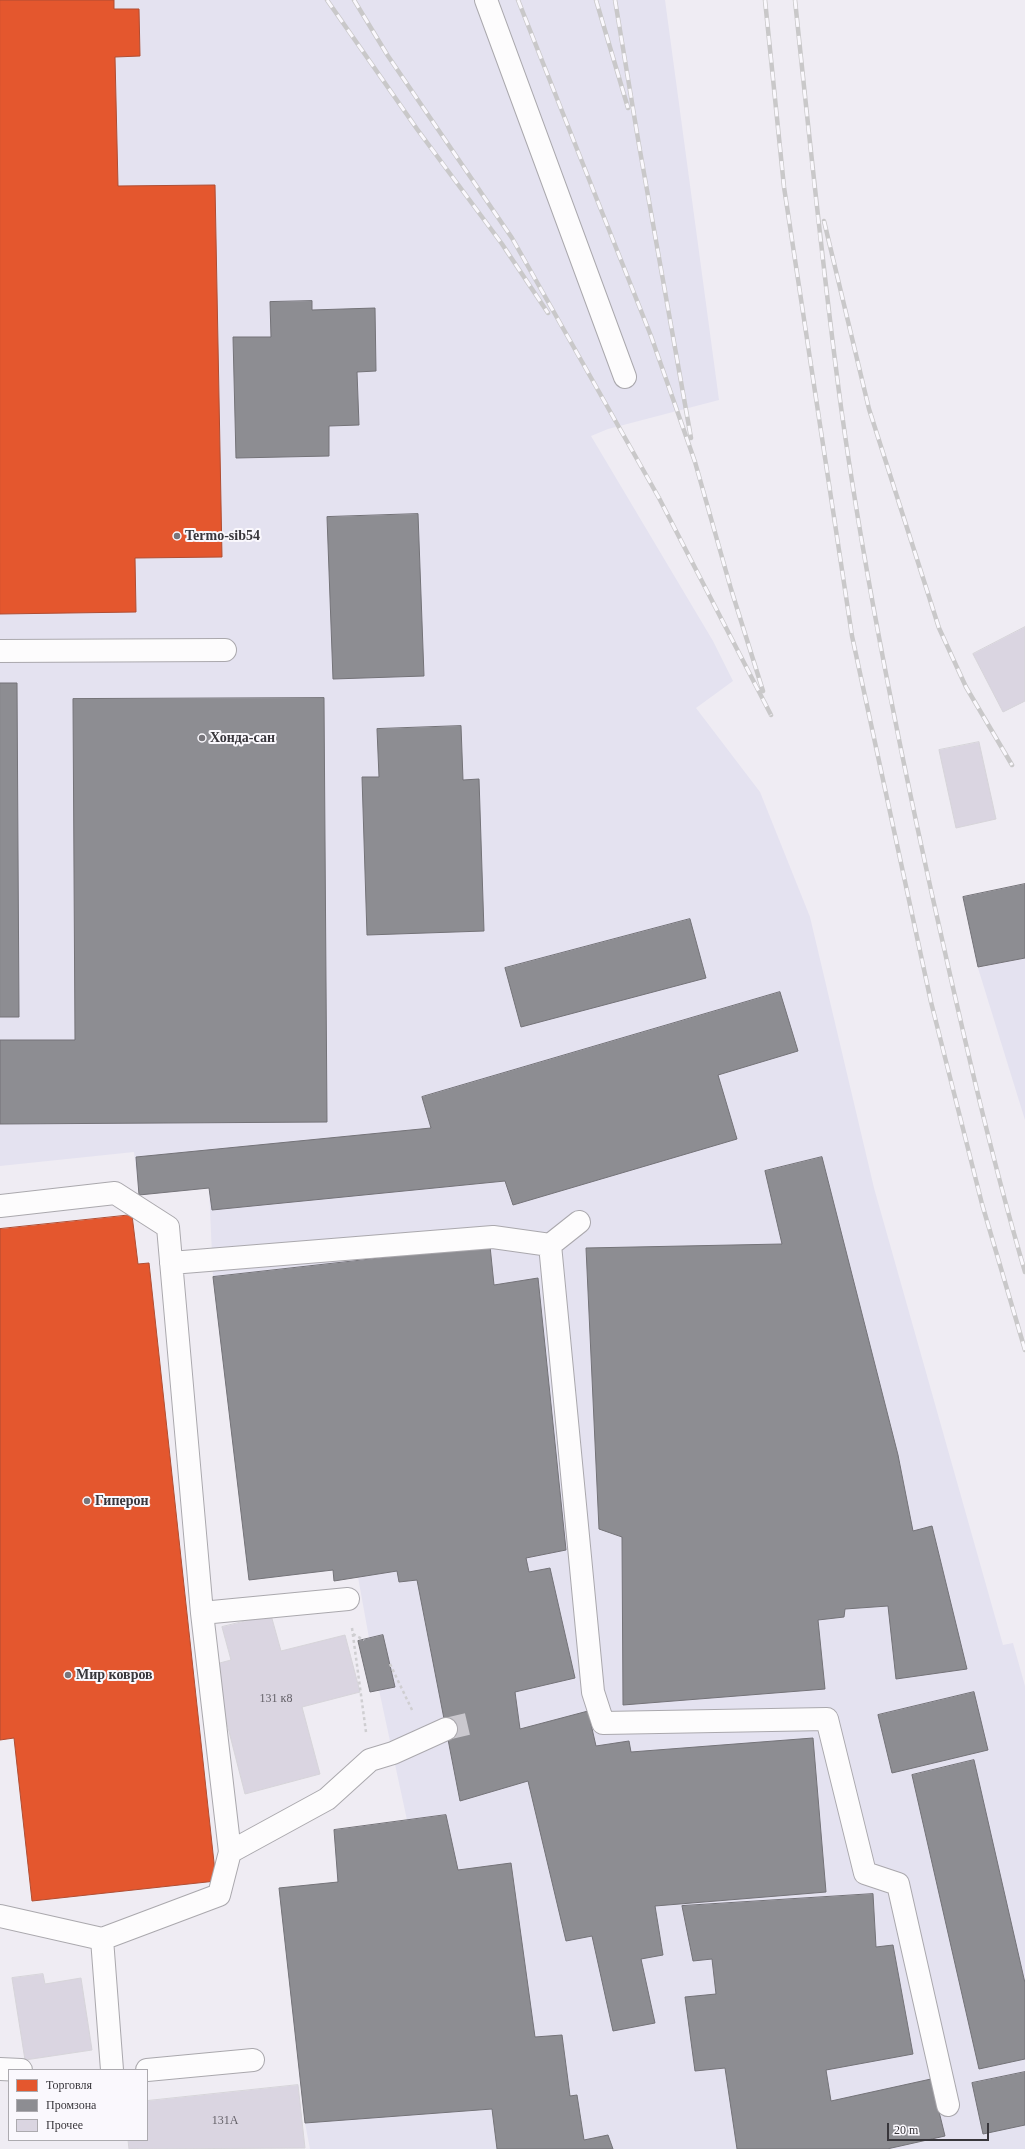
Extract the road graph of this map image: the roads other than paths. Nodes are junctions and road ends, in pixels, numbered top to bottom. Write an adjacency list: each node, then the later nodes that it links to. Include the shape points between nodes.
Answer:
1 (486, 0): 2 (lane)
2 (625, 377)
3 (225, 650): 4 (lane)
4 (0, 651)
5 (0, 1206): 8 (lane, via 115,1193 168,1226)
6 (579, 1222): 7 (lane)
7 (550, 1245): 8 (lane, via 493,1237); 18 (lane, via 593,1692 603,1722 827,1719 865,1873 898,1884)
8 (171, 1263): 10 (lane)
9 (348, 1599): 10 (lane)
10 (202, 1613): 12 (lane)
11 (446, 1729): 12 (lane, via 393,1753 370,1760 327,1800)
12 (230, 1852): 14 (lane, via 219,1895)
13 (0, 1916): 14 (lane)
14 (102, 1939): 16 (lane)
15 (252, 2060): 17 (lane)
16 (112, 2069)
17 (148, 2070)
18 (948, 2105)

